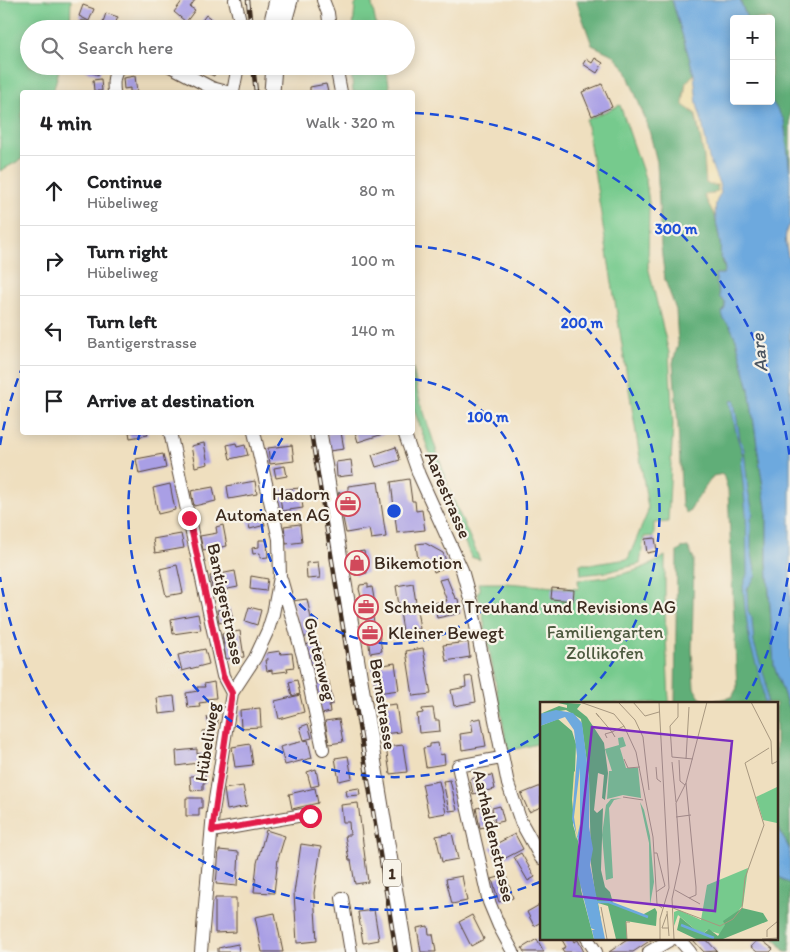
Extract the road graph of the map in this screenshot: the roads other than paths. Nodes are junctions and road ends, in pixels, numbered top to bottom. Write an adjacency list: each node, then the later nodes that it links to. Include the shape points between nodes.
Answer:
1 (235, 0): 5 (street)
2 (276, 0): 6 (main road)
3 (290, 0): 7 (main road)
4 (323, 0): 8 (street)
5 (240, 20)
6 (272, 20)
7 (284, 20)
8 (329, 20)
9 (114, 75): 15 (street)
10 (187, 75): 16 (street)
11 (236, 75): 17 (street)
12 (265, 75): 18 (main road)
13 (273, 75): 19 (main road)
14 (338, 75): 20 (street)
15 (114, 90)
16 (220, 90)
17 (233, 90)
18 (265, 90)
19 (272, 90)
20 (341, 90)
21 (171, 435): 26 (street, Bantigerstrasse, via 223,676)
22 (255, 435): 25 (street, Hübeliweg, via 279,539)
23 (319, 435): 38 (main road, Bernstrasse / 1)
24 (405, 435): 28 (street, Aarestrasse, via 467,586)
25 (280, 577): 26 (street, Hübeliweg, via 268,630 255,658); 27 (street, Gurtenweg, via 303,656)
26 (232, 693): 30 (street, Hübeliweg)
27 (322, 749)
28 (501, 758): 31 (street, Aarestrasse, via 518,814); 39 (street, Aarhaldenstrasse, via 458,766 489,902)
29 (310, 816): 30 (street)
30 (212, 831): 36 (street, Hübeliweg)
31 (540, 856)
32 (342, 898): 37 (street)
33 (588, 940): 40 (street)
34 (670, 940): 41 (street)
35 (680, 940): 42 (street)
36 (201, 952)
37 (352, 952)
38 (405, 952)
39 (514, 952)
40 (596, 952)
41 (649, 952)
42 (690, 952)

